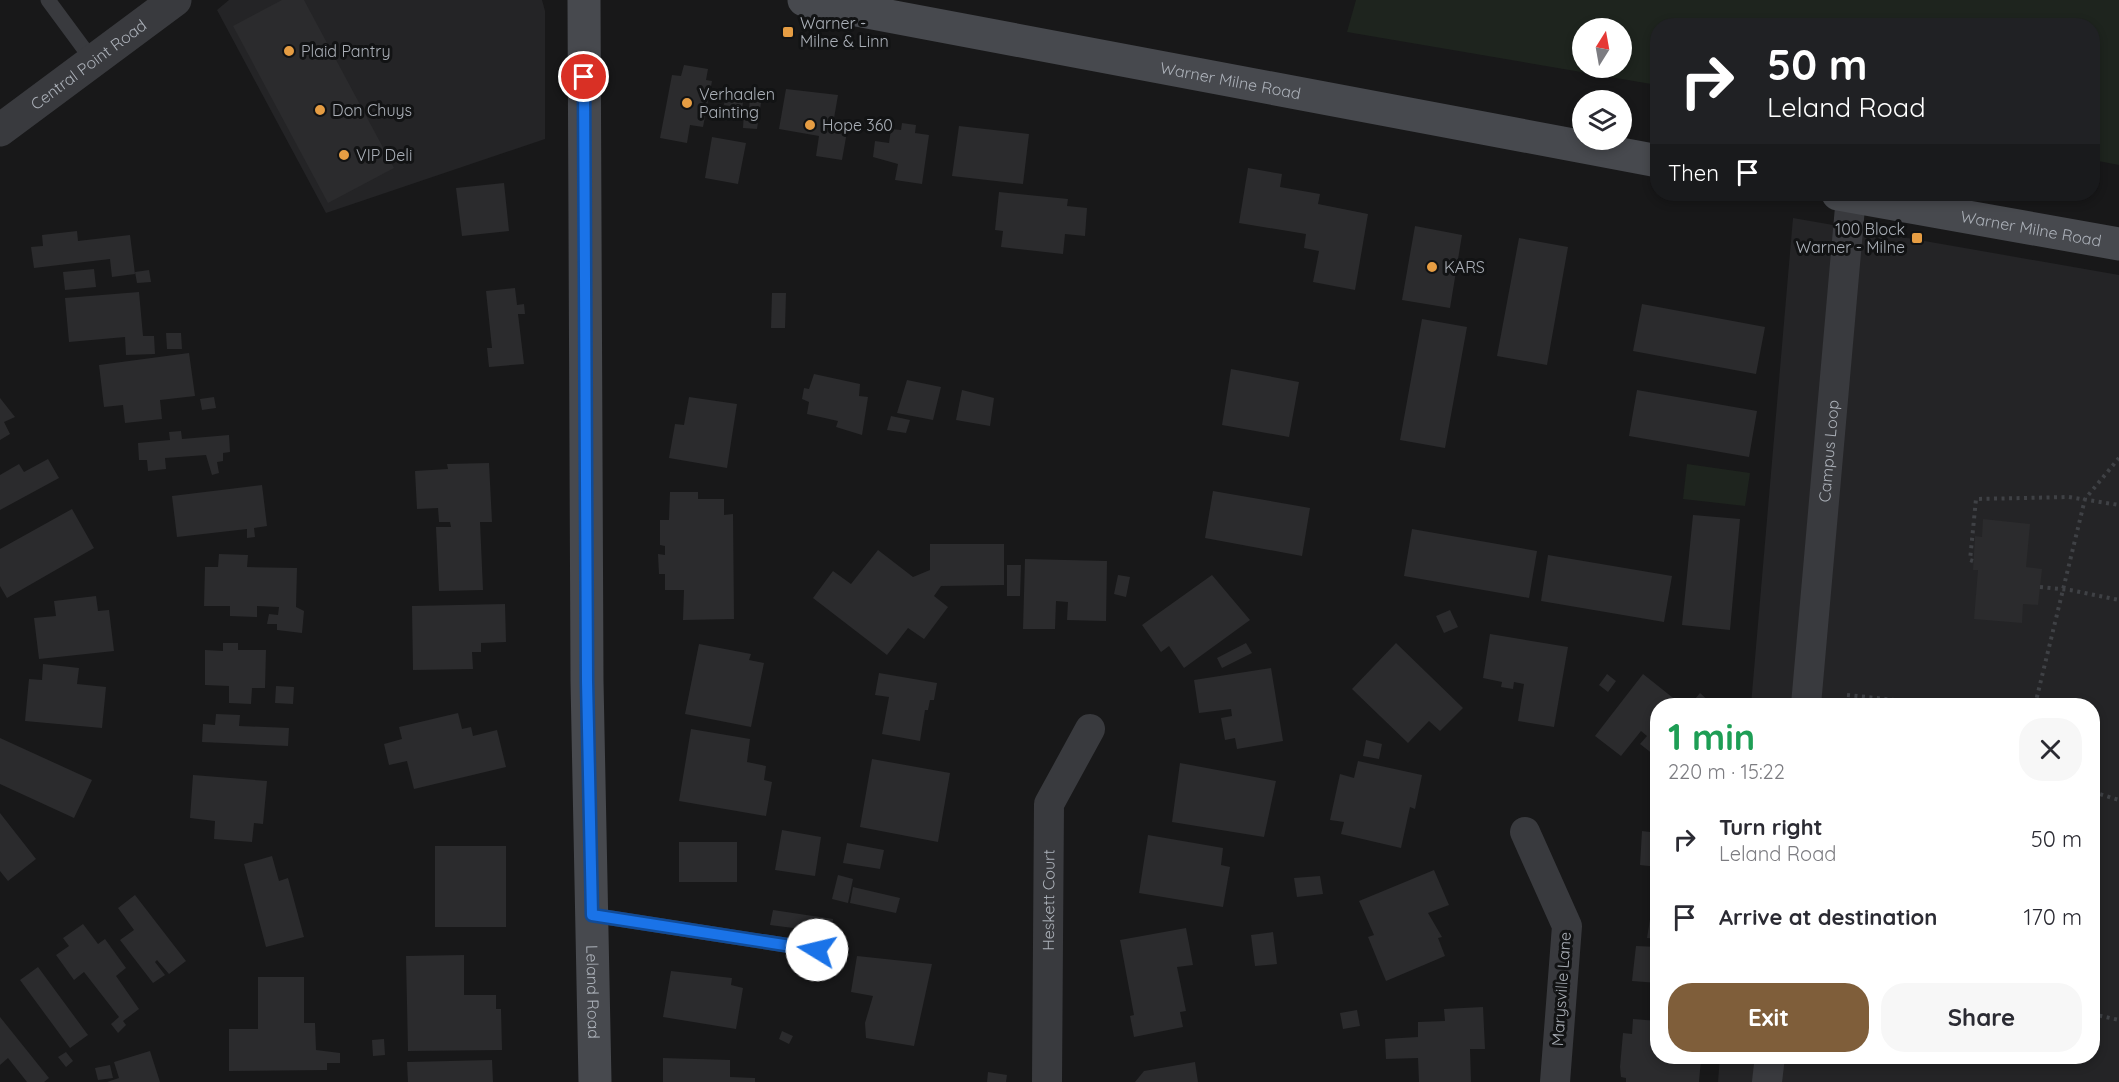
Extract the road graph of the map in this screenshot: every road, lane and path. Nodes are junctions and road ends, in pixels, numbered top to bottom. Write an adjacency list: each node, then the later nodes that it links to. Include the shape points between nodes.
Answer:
1 (48, 0): 5 (lane)
2 (175, 0): 5 (street, Central Point Road)
3 (584, 0): 26 (main road, Leland Road)
4 (804, 0): 7 (main road, Warner Milne Road)
5 (93, 61): 6 (street, Central Point Road)
6 (0, 130)
7 (1650, 159)
8 (1844, 201): 19 (street, Campus Loop)
9 (1878, 201): 10 (main road, Warner Milne Road)
10 (2119, 244)
11 (2119, 458): 12 (path)
12 (2085, 499): 13 (path); 14 (path, via 1976,499 1970,560); 16 (path)
13 (2119, 505)
14 (1973, 561)
15 (2040, 587): 16 (path)
16 (2063, 589): 17 (path); 21 (path)
17 (2119, 600)
18 (1847, 695): 20 (path)
19 (1807, 698)
20 (1876, 698)
21 (2037, 698)
22 (1090, 729): 32 (street, Heskett Court, via 1049,804)
23 (2100, 793): 24 (path)
24 (2119, 800)
25 (1525, 832): 33 (street, Marysville Lane, via 1567,926)
26 (592, 915): 27 (lane); 31 (main road, Leland Road)
27 (817, 950)
28 (2100, 1016): 29 (path)
29 (2119, 1020)
30 (1769, 1064): 34 (street)
31 (595, 1082)
32 (1047, 1082)
33 (1555, 1082)
34 (1767, 1082)

